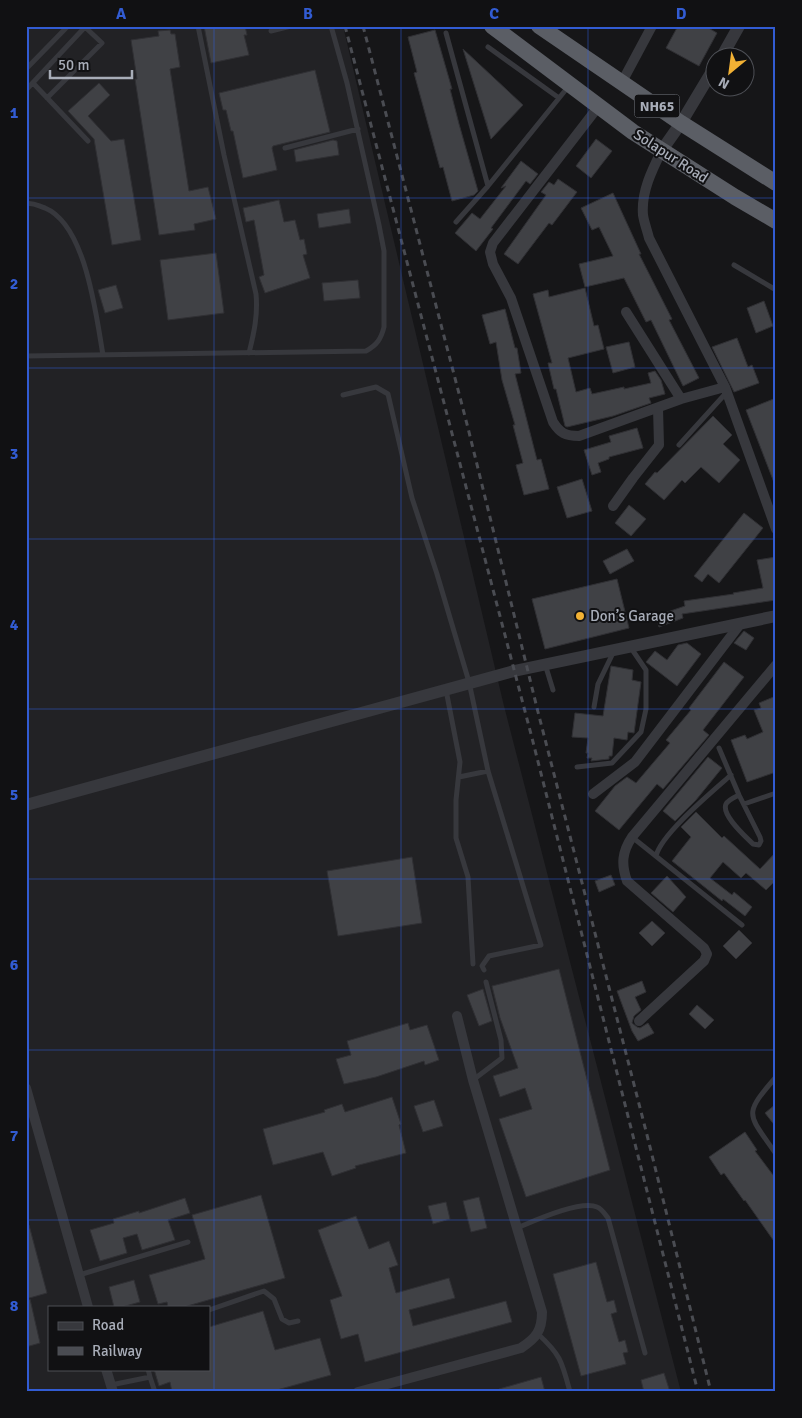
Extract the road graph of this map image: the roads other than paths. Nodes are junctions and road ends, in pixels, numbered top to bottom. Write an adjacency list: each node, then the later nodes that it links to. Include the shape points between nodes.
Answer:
1 (68, 26): 14 (lane)
2 (198, 26): 36 (lane, via 256,294 256,320)
3 (291, 26): 10 (lane)
4 (331, 26): 24 (lane)
5 (540, 26): 15 (highway, NH65)
6 (652, 26): 15 (street)
7 (739, 26): 13 (street)
8 (85, 27): 16 (lane); 20 (lane, via 102,44)
9 (494, 27): 17 (highway, NH65)
10 (271, 31)
11 (446, 32): 29 (lane)
12 (488, 47): 21 (lane)
13 (727, 48)
14 (26, 69)
15 (622, 82): 23 (highway, NH65)
16 (33, 83): 19 (lane); 20 (lane)
17 (570, 85): 21 (lane); 22 (highway, Solapur Road / NH65)
18 (704, 85): 23 (street)
19 (26, 90)
20 (47, 98): 25 (lane)
21 (559, 98): 29 (lane)
22 (598, 107): 27 (highway, Solapur Road / NH65); 42 (street, via 492,243 490,252 511,298 553,422 560,432 579,436)
23 (681, 123): 27 (street); 28 (highway, NH65)
24 (358, 129): 26 (lane); 36 (lane, via 384,251 384,327 381,339 366,351)
25 (88, 141)
26 (285, 148)
27 (662, 150): 31 (highway, Solapur Road / NH65); 39 (street, via 644,196 643,215 649,238)
28 (776, 183)
29 (488, 186): 32 (lane)
30 (26, 204): 37 (lane, via 54,212 70,230 89,279)
31 (776, 221)
32 (456, 222)
33 (734, 265): 34 (lane)
34 (776, 290)
35 (626, 312): 41 (street)
36 (249, 353): 37 (lane)
37 (103, 355): 38 (lane)
38 (26, 356)
39 (725, 390): 41 (street); 43 (lane); 45 (street)
40 (342, 394): 52 (lane, via 376,387 388,394 412,498)
41 (681, 400): 42 (street)
42 (658, 408): 44 (street, via 659,446)
43 (679, 445)
44 (613, 506)
45 (776, 529)
46 (776, 616): 47 (street)
47 (742, 623): 48 (street); 62 (street, via 635,762)
48 (629, 646): 49 (street); 57 (lane, via 646,670 646,709 642,732 612,763)
49 (615, 648): 50 (street); 55 (lane, via 598,684)
50 (545, 663): 52 (street); 54 (lane)
51 (776, 665): 66 (street)
52 (469, 682): 53 (street); 58 (lane)
53 (446, 689): 60 (lane, via 458,753); 64 (street)
54 (553, 690)
55 (594, 707)
56 (720, 748): 59 (lane)
57 (577, 768)
58 (488, 771): 60 (lane); 70 (lane, via 541,945 489,956 482,966)
59 (731, 775): 63 (lane); 67 (lane, via 670,834)
60 (458, 776): 69 (lane, via 456,838 468,878)
61 (776, 793): 65 (lane)
62 (593, 794)
63 (739, 795): 65 (lane); 65 (lane, via 725,805 728,818 752,844 759,845 760,837)
64 (26, 804)
65 (744, 804)
66 (632, 837): 67 (lane); 73 (street, via 622,868 627,881 707,954 704,961)
67 (656, 856): 68 (lane)
68 (742, 925)
69 (473, 964)
70 (484, 970)
71 (486, 982): 75 (lane, via 501,1040 502,1058)
72 (457, 1016): 75 (street)
73 (639, 1021)
74 (776, 1077): 77 (lane, via 756,1100 752,1120)
75 (473, 1080): 78 (street)
76 (26, 1088): 80 (street)
77 (776, 1154)
78 (517, 1228): 84 (street, via 542,1312); 85 (lane, via 552,1214 585,1206 597,1207 604,1212)
79 (188, 1242): 80 (lane)
80 (80, 1275): 81 (street)
81 (88, 1306)
82 (210, 1310): 83 (lane, via 264,1291 274,1300 282,1319 289,1323)
83 (298, 1321)
84 (538, 1334): 91 (street, via 521,1348); 92 (lane, via 561,1360)
85 (645, 1353)
86 (106, 1370): 89 (street)
87 (148, 1370): 88 (lane)
88 (150, 1377): 89 (lane); 90 (lane)
89 (112, 1389)
90 (155, 1392)
91 (358, 1392)
92 (570, 1392)

